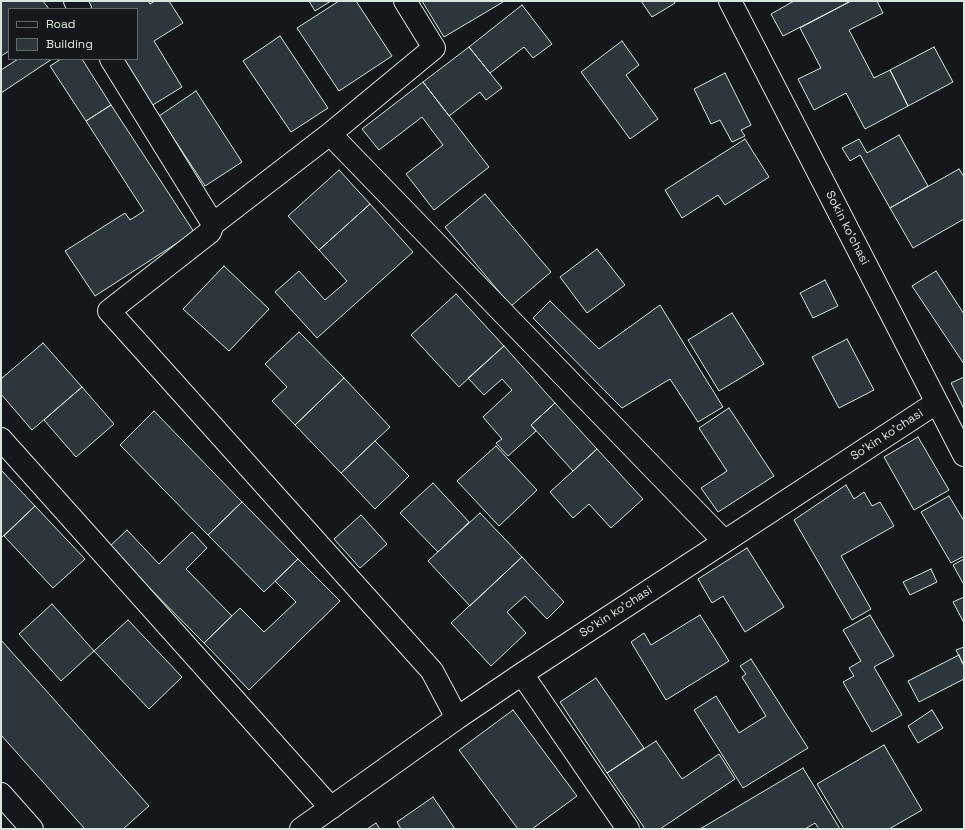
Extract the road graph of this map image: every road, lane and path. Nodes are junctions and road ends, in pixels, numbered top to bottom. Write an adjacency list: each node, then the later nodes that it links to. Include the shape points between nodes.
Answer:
1 (405, 1): 4 (street, via 434,48)
2 (730, 1): 6 (street, Sokin ko'chasi)
3 (112, 60): 5 (street)
4 (330, 134): 5 (street); 9 (street)
5 (213, 224): 11 (street, via 210,232 109,311 432,671)
6 (936, 403): 8 (street, Sokin ko'chasi); 9 (street, So'kin ko'chasi)
7 (1, 439): 13 (street)
8 (964, 455)
9 (724, 542): 10 (street, So'kin ko'chasi)
10 (522, 674): 11 (street, So'kin ko'chasi); 16 (street)
11 (457, 718): 13 (street, So'kin ko'chasi)
12 (1, 794): 15 (street)
13 (331, 808): 14 (street, So'kin ko'chasi)
14 (308, 827)
15 (32, 829)
16 (628, 829)

